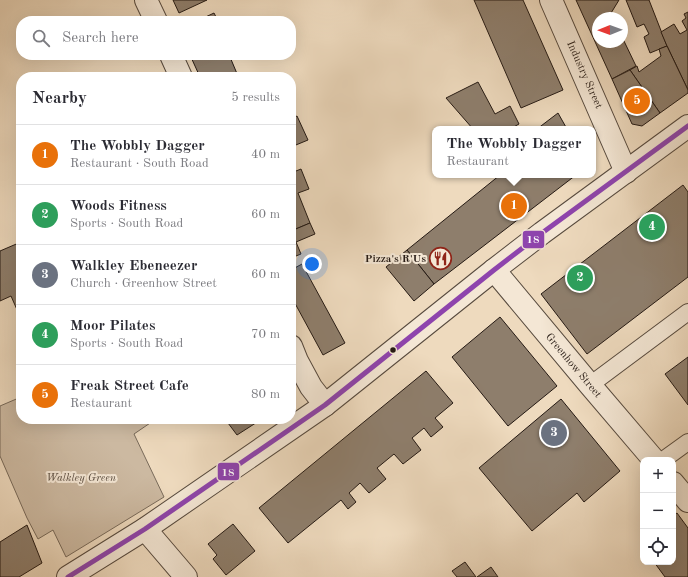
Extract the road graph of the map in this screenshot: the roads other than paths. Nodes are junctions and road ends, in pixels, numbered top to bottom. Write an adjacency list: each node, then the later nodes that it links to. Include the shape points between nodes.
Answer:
1 (146, 0): 3 (street)
2 (551, 0): 7 (street, Industry Street)
3 (154, 16)
4 (173, 60): 5 (street)
5 (179, 72)
6 (688, 126): 7 (street)
7 (626, 172): 8 (street)
8 (494, 270): 11 (street, Greenhow Street); 12 (street)
9 (688, 312): 11 (lane)
10 (296, 358): 12 (street, via 311,387)
11 (590, 385): 14 (street, Greenhow Street)
12 (325, 404): 18 (street)
13 (688, 442): 15 (lane)
14 (651, 457)
15 (667, 457)
16 (676, 487): 17 (street)
17 (688, 501)
18 (145, 529): 19 (street); 20 (street)
19 (68, 577)
20 (186, 577)

